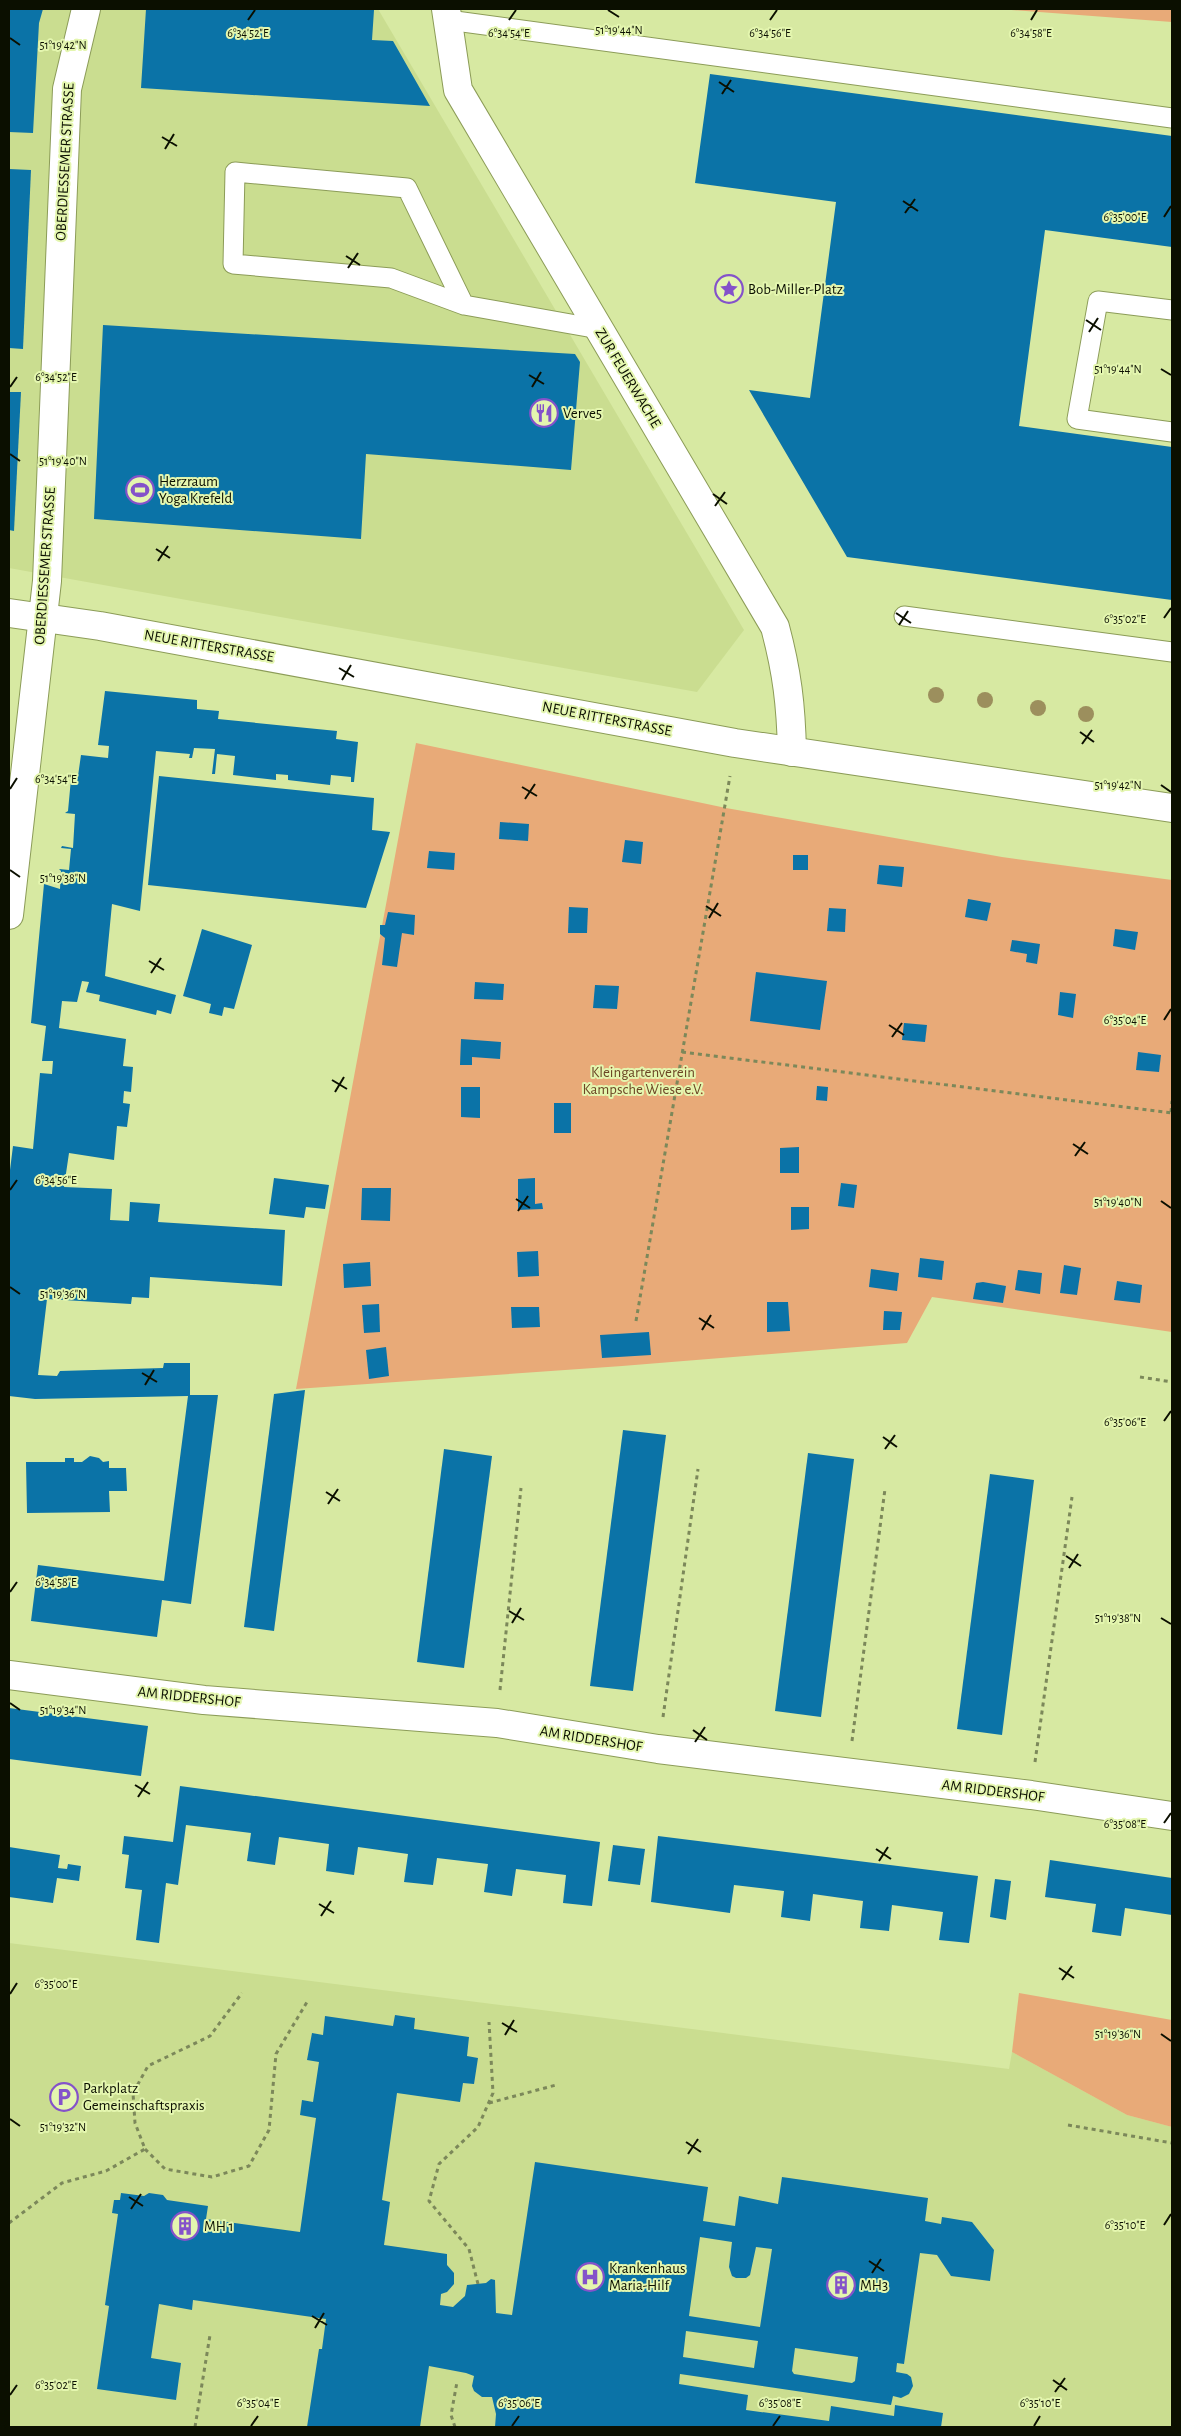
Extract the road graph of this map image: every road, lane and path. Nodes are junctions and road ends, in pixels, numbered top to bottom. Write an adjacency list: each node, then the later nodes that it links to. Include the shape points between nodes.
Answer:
1 (86, 9): 10 (street, OBERDIESSEMER STRASSE, via 67,89)
2 (447, 15): 3 (lane, via 545,34); 6 (street, ZUR FEUERWACHE, via 458,90)
3 (1172, 118)
4 (464, 305): 4 (lane, via 392,278 233,264 235,172 407,188); 6 (lane)
5 (1172, 310): 7 (lane, via 1098,301 1077,419)
6 (599, 329): 13 (street, ZUR FEUERWACHE, via 775,627 786,669)
7 (1172, 432)
8 (9, 613): 10 (street, NEUE RITTERSTRASSE)
9 (904, 616): 11 (lane)
10 (44, 617): 12 (street, NEUE RITTERSTRASSE); 15 (street, OBERDIESSEMER STRASSE)
11 (1172, 652)
12 (735, 743): 13 (street, NEUE RITTERSTRASSE); 16 (path)
13 (792, 752): 14 (street, NEUE RITTERSTRASSE)
14 (1172, 808)
15 (9, 915)
16 (682, 1052): 18 (path); 19 (path)
17 (1172, 1101): 18 (path)
18 (1171, 1112)
19 (636, 1321)
20 (1140, 1377): 21 (path)
21 (1172, 1382)
22 (698, 1469): 28 (path)
23 (521, 1488): 27 (path)
24 (885, 1489): 29 (path)
25 (1072, 1497): 30 (path)
26 (9, 1675): 27 (street, AM RIDDERSHOF, via 204,1700)
27 (497, 1723): 28 (street, AM RIDDERSHOF)
28 (658, 1750): 29 (street, AM RIDDERSHOF)
29 (847, 1773): 30 (street, AM RIDDERSHOF)
30 (1031, 1795): 31 (street, AM RIDDERSHOF)
31 (1172, 1816)
32 (242, 1993): 39 (path, via 210,2036 148,2066 133,2093 135,2123)
33 (307, 2002): 39 (path, via 276,2054 269,2130 249,2166 212,2177 166,2169)
34 (489, 2022): 36 (path, via 493,2093)
35 (556, 2085): 36 (path)
36 (488, 2104): 41 (path, via 478,2128 439,2164 429,2201 468,2249)
37 (1068, 2126): 38 (path)
38 (1172, 2143)
39 (146, 2149): 40 (path, via 106,2171 62,2184)
40 (9, 2223)
41 (478, 2284)
42 (210, 2335): 44 (path)
43 (457, 2382): 45 (path, via 451,2415)
44 (195, 2427)
45 (455, 2427)

